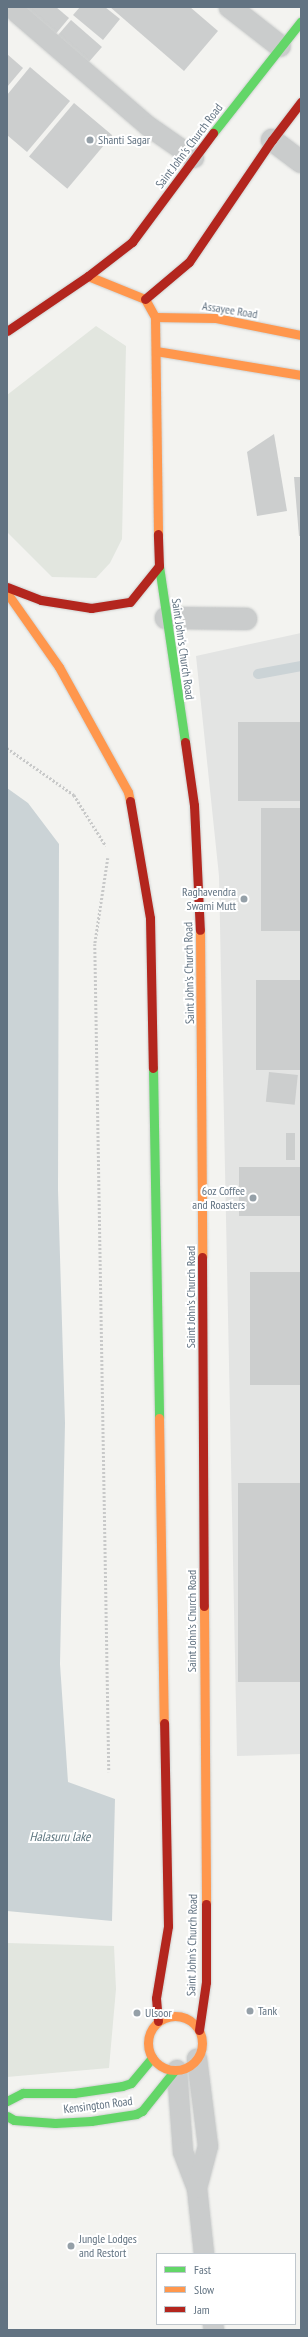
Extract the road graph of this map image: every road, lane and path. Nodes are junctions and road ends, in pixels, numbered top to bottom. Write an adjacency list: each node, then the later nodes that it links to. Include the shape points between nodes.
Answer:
1 (230, 7): 4 (street)
2 (17, 13): 7 (lane, via 148,126)
3 (301, 21): 4 (main road, Saint John's Church Road)
4 (280, 46): 7 (main road, Saint John's Church Road)
5 (301, 102): 6 (main road)
6 (272, 140): 8 (street); 10 (main road, via 189,262)
7 (194, 158): 9 (main road, Saint John's Church Road, via 132,242)
8 (301, 162)
9 (88, 276): 10 (main road); 12 (main road, Saint John's Church Road)
10 (145, 299): 11 (main road)
11 (155, 317): 13 (main road, Assayee Road, via 216,318); 14 (main road, Saint John's Church Road)
12 (7, 331)
13 (301, 336)
14 (156, 350): 15 (main road); 16 (main road, Saint John's Church Road)
15 (301, 375)
16 (158, 566): 17 (main road, via 130,602 91,608 41,600); 19 (main road, Saint John's Church Road)
17 (7, 587)
18 (7, 593): 23 (main road, via 59,667 128,792 150,918 168,1926 156,1998)
19 (166, 618): 20 (street); 24 (main road, Saint John's Church Road, via 194,805 200,907 206,1982)
20 (246, 619)
21 (7, 748): 22 (path, via 74,795 109,851 95,944)
22 (109, 1772)
23 (158, 2021): 24 (main road, via 173,2015 181,2016 194,2023); 25 (main road, via 147,2043)
24 (199, 2030): 26 (main road, via 203,2045)
25 (152, 2058): 27 (main road, via 162,2066); 28 (main road, Kensington Road, via 131,2084 74,2093 23,2093)
26 (197, 2060): 27 (main road, via 184,2069); 30 (lane, via 208,2146)
27 (175, 2071): 29 (main road, Kensington Road, via 142,2111 136,2114 91,2121 55,2122 14,2120); 30 (lane, via 183,2152)
28 (7, 2101)
29 (7, 2116)
30 (197, 2188): 31 (lane)
31 (204, 2253)

